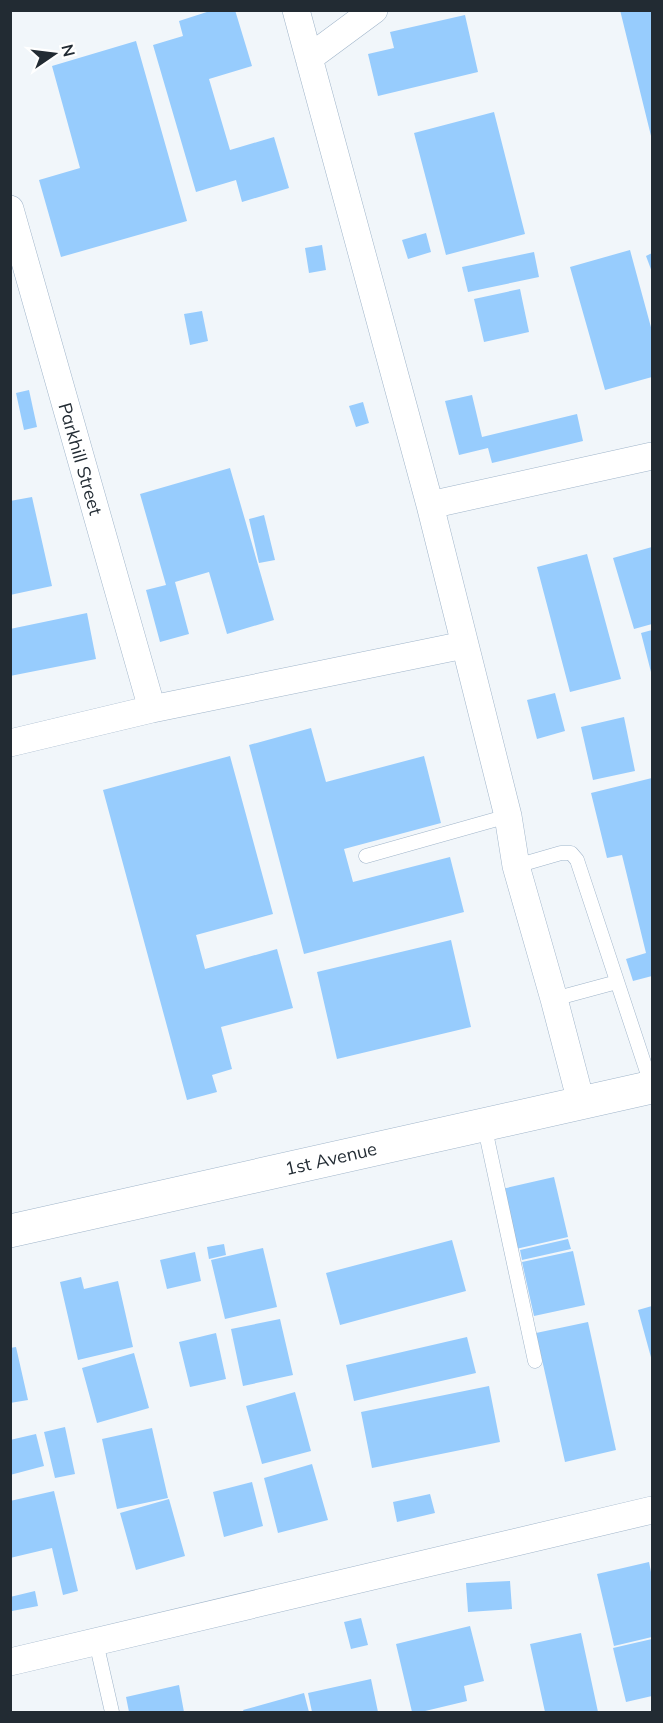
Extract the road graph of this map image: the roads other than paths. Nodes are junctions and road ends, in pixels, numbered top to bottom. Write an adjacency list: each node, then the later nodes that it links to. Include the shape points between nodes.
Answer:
1 (296, 10): 3 (street)
2 (374, 10): 3 (street)
3 (309, 58): 7 (street)
4 (10, 209): 5 (street, Parkhill Street)
5 (20, 286): 9 (street, Parkhill Street)
6 (652, 456): 7 (street)
7 (430, 505): 8 (street)
8 (464, 645): 9 (street); 11 (street)
9 (152, 709): 10 (street)
10 (10, 743)
11 (508, 816): 12 (lane); 13 (street)
12 (366, 856)
13 (516, 866): 14 (lane, via 571,853 577,860); 15 (street)
14 (617, 982): 15 (lane); 16 (lane)
15 (554, 999): 17 (street)
16 (652, 1087): 17 (street, 1st Avenue)
17 (581, 1102): 18 (street, 1st Avenue)
18 (484, 1124): 19 (street, 1st Avenue); 20 (lane)
19 (10, 1232)
20 (535, 1361)
21 (652, 1510): 22 (street)
22 (96, 1642): 23 (street); 24 (lane)
23 (10, 1662)
24 (112, 1713)

